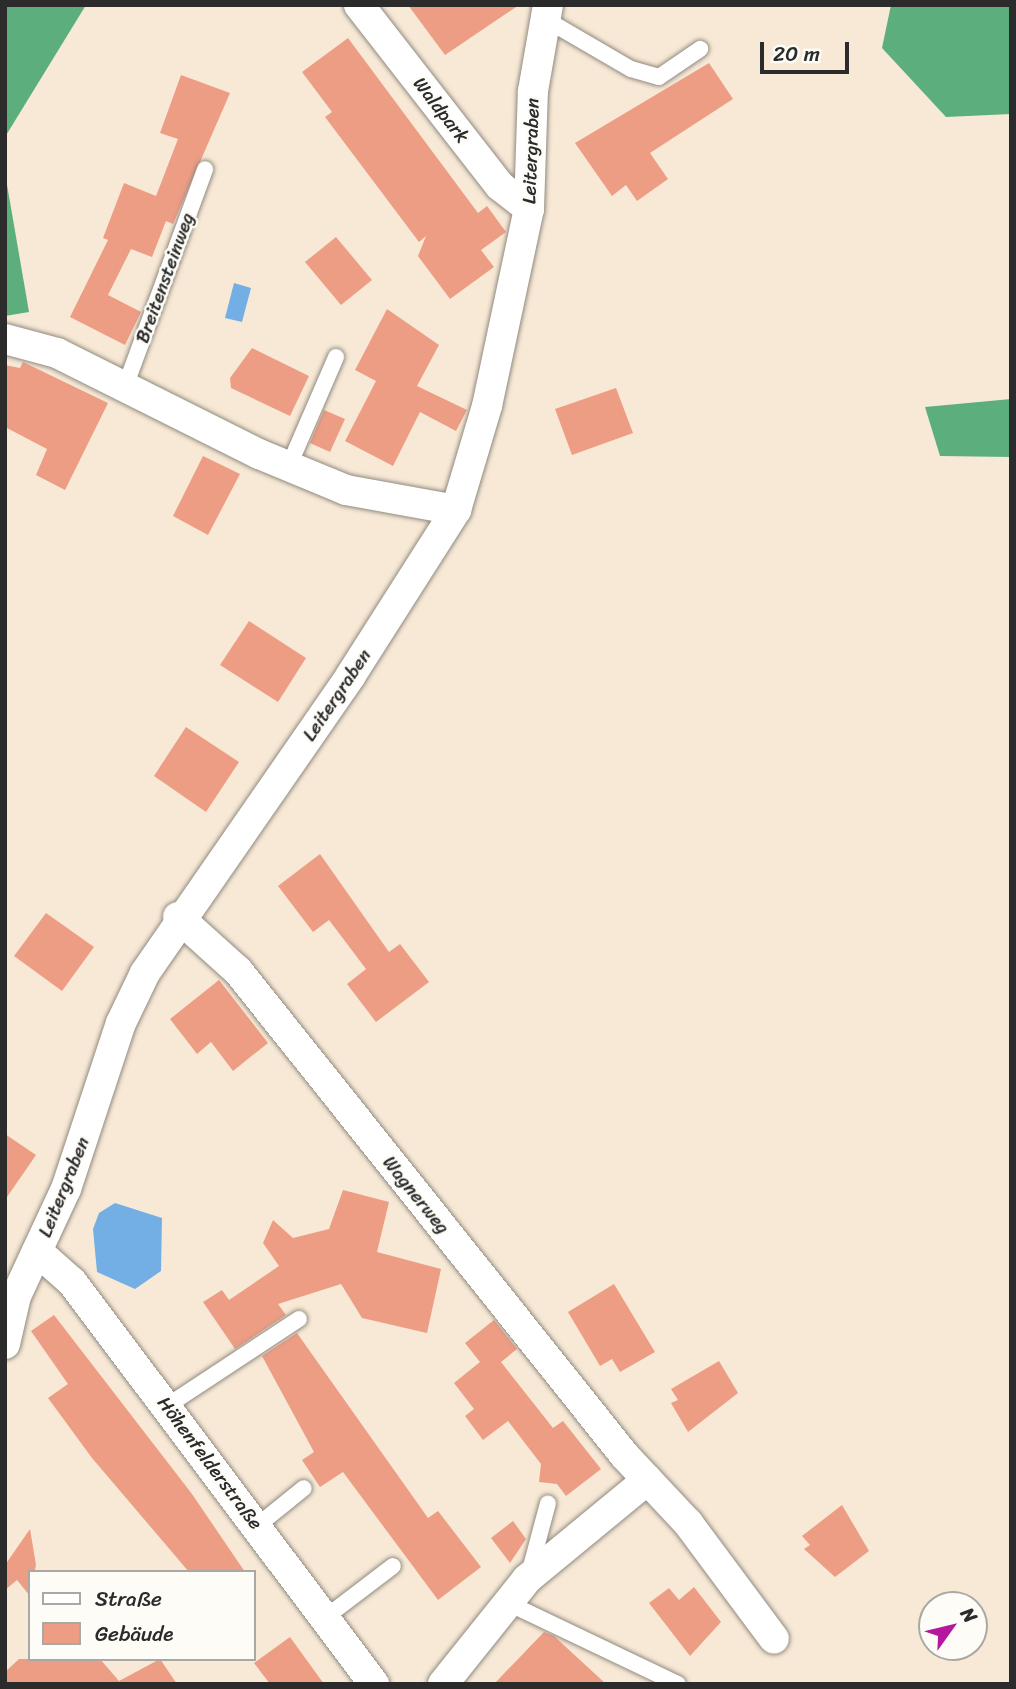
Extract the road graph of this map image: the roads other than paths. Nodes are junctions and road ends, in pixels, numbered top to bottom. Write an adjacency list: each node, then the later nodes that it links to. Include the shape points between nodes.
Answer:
1 (359, 5): 5 (street, Waldpark, via 500,186)
2 (546, 12): 3 (lane, via 631,69 659,77); 5 (street, Leitergraben, via 533,91)
3 (700, 49)
4 (205, 169): 8 (lane, Breitensteinweg)
5 (529, 209): 10 (street, Leitergraben, via 487,406)
6 (5, 339): 8 (street, via 57,352)
7 (336, 358): 9 (lane)
8 (125, 387): 9 (street)
9 (288, 468): 10 (street, via 346,490)
10 (456, 510): 11 (street, Leitergraben, via 351,675)
11 (178, 917): 12 (street, Leitergraben, via 121,1023 86,1136); 16 (street, Wagnerweg, via 238,971)
12 (37, 1251): 14 (street, Leitergraben, via 16,1296); 15 (street, Höhenfelderstraße, via 72,1282)
13 (299, 1319): 15 (lane)
14 (5, 1344)
15 (167, 1406): 19 (street, Höhenfelderstraße)
16 (647, 1480): 21 (street); 24 (street, Wagnerweg, via 688,1523)
17 (304, 1488): 19 (lane)
18 (548, 1503): 21 (lane)
19 (257, 1525): 23 (street, Höhenfelderstraße)
20 (393, 1566): 23 (lane)
21 (527, 1580): 22 (street)
22 (508, 1603): 26 (street); 27 (lane)
23 (326, 1617): 25 (street, Höhenfelderstraße)
24 (774, 1639)
25 (374, 1684)
26 (443, 1684)
27 (678, 1684)

